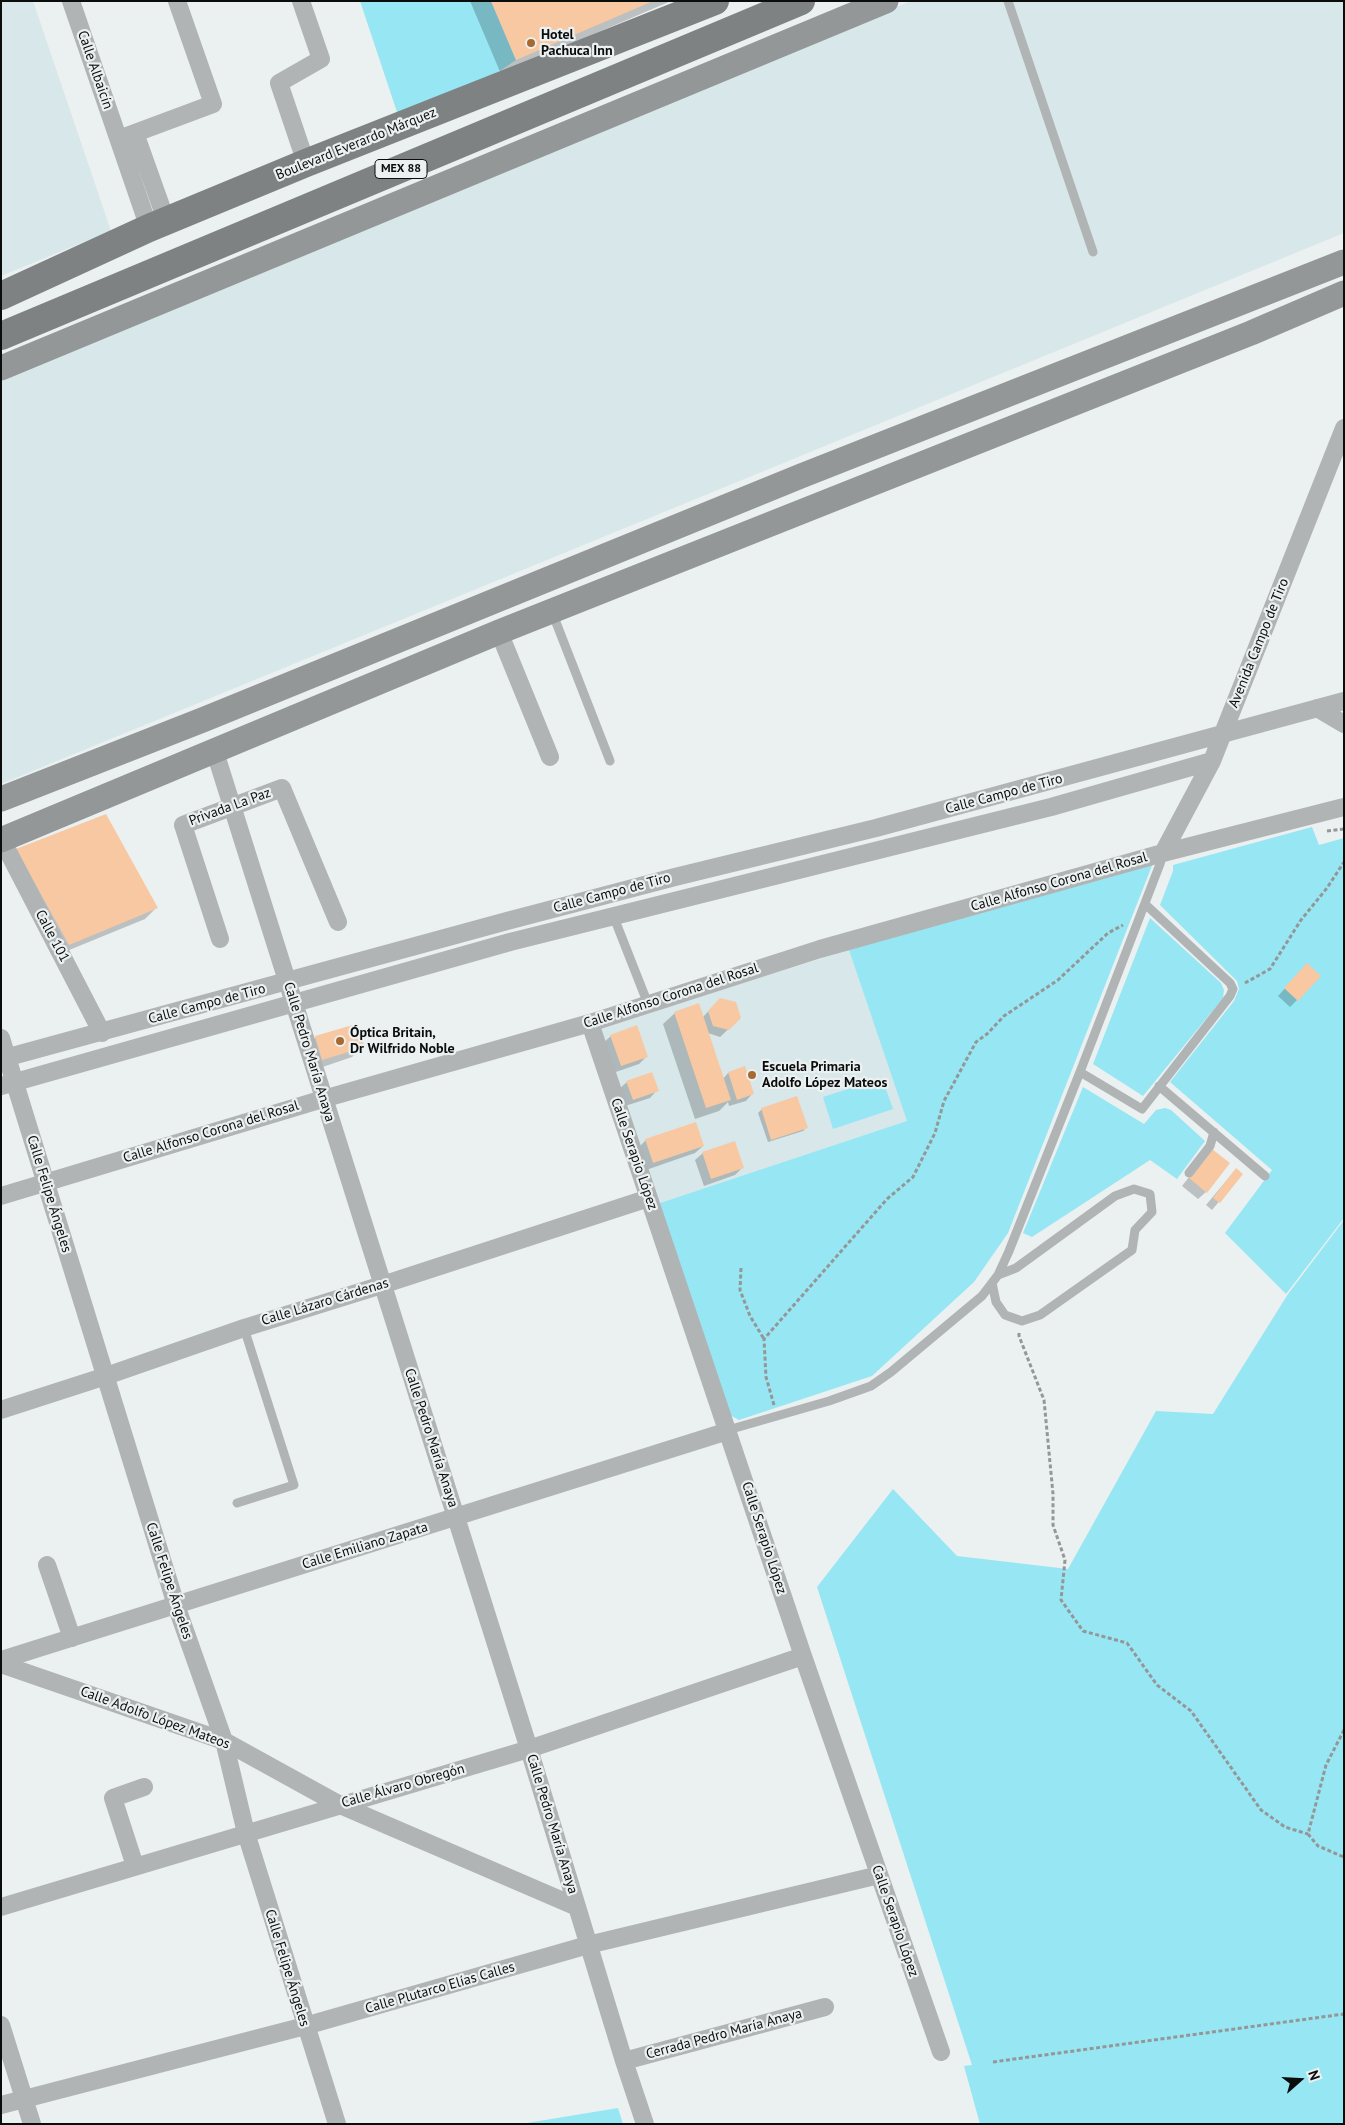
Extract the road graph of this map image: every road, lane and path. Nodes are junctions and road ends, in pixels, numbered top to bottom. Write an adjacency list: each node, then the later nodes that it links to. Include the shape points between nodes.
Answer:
1 (71, 1): 8 (street, Calle Albaicín)
2 (177, 1): 8 (street, via 213,104)
3 (301, 1): 9 (street, via 321,59 280,83)
4 (715, 1): 9 (main road, Boulevard Everardo Márquez)
5 (801, 1): 17 (main road, MEX 88)
6 (886, 1): 18 (main road)
7 (1008, 1): 11 (lane)
8 (127, 136): 10 (street, Calle Albaicín)
9 (306, 163): 10 (main road, Boulevard Everardo Márquez)
10 (158, 224): 14 (main road, Boulevard Everardo Márquez)
11 (1092, 252)
12 (1344, 262): 15 (main road)
13 (1344, 294): 16 (main road)
14 (1, 296)
15 (1240, 303): 16 (main road, via 1244,324); 20 (main road)
16 (1251, 333): 21 (main road)
17 (1, 336)
18 (1, 368)
19 (1344, 428): 27 (street, Avenida Campo de Tiro)
20 (515, 593): 22 (main road); 33 (main road)
21 (552, 612): 22 (main road); 31 (lane)
22 (526, 622): 23 (main road)
23 (499, 632): 28 (main road); 29 (street)
24 (1344, 701): 25 (street, Calle Campo de Tiro)
25 (1317, 708): 26 (street); 27 (street, Calle Campo de Tiro)
26 (1344, 724)
27 (1224, 733): 30 (street, Avenida Campo de Tiro); 32 (street, Calle Campo de Tiro)
28 (215, 752): 34 (street, Calle Pedro María Anaya); 38 (main road)
29 (550, 757)
30 (1212, 760): 35 (street, Calle Campo de Tiro); 40 (street, Avenida Campo de Tiro)
31 (610, 761)
32 (1045, 783): 35 (street); 37 (street, Calle Campo de Tiro)
33 (1, 799)
34 (232, 806): 47 (street, Privada La Paz, via 282,788); 48 (street, Privada La Paz, via 183,825); 49 (street, Calle Pedro María Anaya)
35 (1050, 807): 39 (street, Calle Campo de Tiro)
36 (1344, 807): 40 (street, Calle Alfonso Corona del Rosal)
37 (876, 828): 39 (street); 42 (street, Calle Campo de Tiro)
38 (1, 840): 54 (street, Calle 101)
39 (882, 850): 43 (street, Calle Campo de Tiro)
40 (1162, 853): 44 (lane); 52 (street, Calle Alfonso Corona del Rosal, via 820,949)
41 (1344, 862): 50 (path, via 1270,969)
42 (675, 877): 43 (street); 49 (street, Calle Campo de Tiro)
43 (681, 898): 45 (street, Calle Campo de Tiro)
44 (1145, 904): 46 (lane); 50 (lane, via 1230,983)
45 (613, 915): 51 (street, Calle Campo de Tiro); 52 (lane)
46 (1139, 918): 57 (lane); 73 (path, via 1108,933 1058,980 1004,1016 976,1042 944,1101 935,1133 913,1177 887,1199)
47 (338, 922)
48 (220, 939)
49 (288, 982): 51 (street, Calle Pedro María Anaya); 54 (street, Calle Campo de Tiro)
50 (1233, 990): 59 (lane)
51 (294, 1004): 58 (street, Calle Campo de Tiro); 60 (street, Calle Pedro María Anaya)
52 (648, 1004): 53 (street, Calle Alfonso Corona del Rosal)
53 (590, 1023): 60 (street, Calle Alfonso Corona del Rosal); 66 (street, Calle Serapio López)
54 (102, 1033): 56 (street, Calle Campo de Tiro)
55 (1, 1038): 56 (street, Calle Felipe Ángeles)
56 (4, 1058): 58 (street, Calle Felipe Ángeles)
57 (1080, 1072): 59 (lane, via 1142,1109); 68 (lane)
58 (8, 1084): 64 (street, Calle Felipe Ángeles)
59 (1160, 1086): 61 (lane)
60 (323, 1099): 64 (street, Calle Alfonso Corona del Rosal); 70 (street, Calle Pedro María Anaya)
61 (1214, 1132): 62 (lane, via 1210,1146); 63 (lane)
62 (1189, 1173)
63 (1265, 1176)
64 (45, 1182): 65 (street, Calle Alfonso Corona del Rosal); 74 (street, Calle Felipe Ángeles)
65 (1, 1196)
66 (649, 1198): 70 (street, Calle Lázaro Cárdenas); 77 (street, Calle Serapio López)
67 (741, 1268): 73 (path, via 740,1290)
68 (998, 1275): 69 (lane); 71 (lane, via 1016,1268 1115,1196 1134,1189 1150,1194 1152,1212 1135,1230 1132,1250 1040,1315)
69 (992, 1282): 71 (lane, via 996,1302 1005,1315); 76 (lane, via 982,1296 871,1386)
70 (382, 1285): 72 (street, Calle Lázaro Cárdenas); 79 (street, Calle Pedro María Anaya)
71 (1022, 1321): 91 (path, via 1019,1336 1044,1400 1053,1525 1065,1560 1061,1600 1083,1631 1127,1643 1157,1685 1191,1711 1261,1810 1285,1827)
72 (244, 1328): 74 (street, Calle Lázaro Cárdenas); 78 (lane, via 294,1485)
73 (764, 1339): 76 (path, via 766,1377)
74 (106, 1376): 75 (street, Calle Lázaro Cárdenas); 81 (street, Calle Felipe Ángeles)
75 (1, 1410)
76 (777, 1416): 77 (lane)
77 (728, 1431): 79 (street, Calle Emiliano Zapata); 83 (street, Calle Serapio López)
78 (237, 1503)
79 (456, 1517): 81 (street, Calle Emiliano Zapata); 87 (street, Calle Pedro María Anaya)
80 (47, 1565): 82 (street)
81 (176, 1605): 82 (street, Calle Emiliano Zapata); 86 (street, Calle Felipe Ángeles)
82 (72, 1638): 84 (street, Calle Emiliano Zapata)
83 (803, 1656): 87 (street, Calle Álvaro Obregón); 94 (street, Calle Serapio López)
84 (1, 1662): 86 (street, Calle Adolfo López Mateos)
85 (1344, 1730): 91 (path, via 1326,1765)
86 (224, 1741): 89 (street, Calle Adolfo López Mateos); 90 (street, Calle Felipe Ángeles)
87 (529, 1749): 89 (street, Calle Álvaro Obregón); 96 (street, Calle Pedro María Anaya)
88 (144, 1787): 93 (street, via 113,1798)
89 (340, 1805): 90 (street, Calle Álvaro Obregón); 96 (street, Calle Adolfo López Mateos)
90 (246, 1833): 93 (street, Calle Álvaro Obregón); 101 (street, Calle Felipe Ángeles)
91 (1308, 1834): 92 (path, via 1318,1846)
92 (1344, 1857)
93 (135, 1866): 95 (street, Calle Álvaro Obregón)
94 (879, 1874): 97 (street, Calle Plutarco Elías Calles); 102 (street, Calle Serapio López)
95 (1, 1907)
96 (577, 1907): 97 (street, Calle Pedro María Anaya)
97 (588, 1945): 101 (street, Calle Plutarco Elías Calles); 103 (street, Calle Pedro María Anaya)
98 (825, 2007): 103 (street, Cerrada Pedro María Anaya)
99 (1344, 2014): 104 (path)
100 (1, 2025): 105 (street)
101 (305, 2026): 105 (street, Calle Plutarco Elías Calles); 108 (street, Calle Felipe Ángeles)
102 (941, 2052)
103 (624, 2061): 109 (street, Calle Pedro María Anaya)
104 (993, 2062)
105 (24, 2099): 106 (street, Calle Plutarco Elías Calles); 107 (street)
106 (1, 2105)
107 (32, 2124)
108 (337, 2124)
109 (645, 2124)

